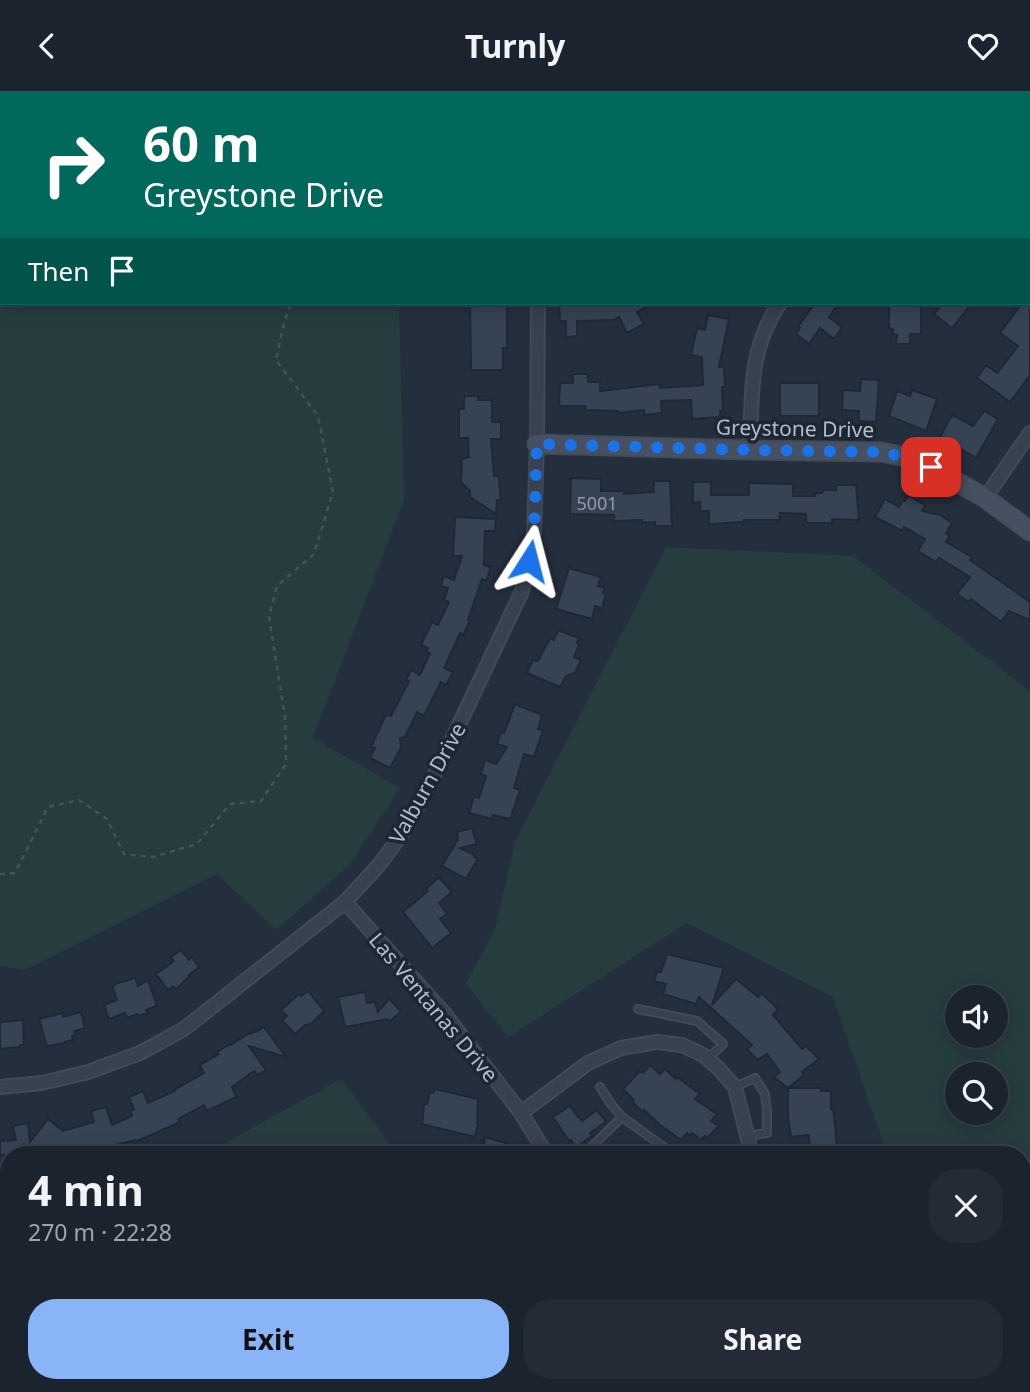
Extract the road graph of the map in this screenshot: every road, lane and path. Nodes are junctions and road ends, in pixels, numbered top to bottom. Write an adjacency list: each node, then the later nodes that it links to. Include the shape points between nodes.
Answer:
1 (290, 305): 9 (path, via 276,360 318,415 333,492 314,554 277,586 269,617 285,717 286,764 261,801 230,804 197,844 153,857 124,854 107,819 79,800 48,807 15,873)
2 (538, 305): 5 (street, Valburn Drive)
3 (779, 305): 6 (street, via 757,352)
4 (1030, 433): 7 (street)
5 (537, 444): 6 (street, Greystone Drive); 10 (street, Valburn Drive, via 534,532 522,591 405,830)
6 (750, 450): 7 (street, Greystone Drive, via 881,452 906,457)
7 (985, 498): 8 (street, Greystone Drive)
8 (1030, 531)
9 (0, 874)
10 (345, 902): 13 (street, Valburn Drive, via 184,1029 140,1053 88,1072); 16 (street, Las Ventanas Drive, via 444,1013)
11 (638, 1009): 12 (lane, via 697,1021 723,1044)
12 (708, 1059): 15 (street); 16 (street, via 682,1045 657,1042 621,1048 588,1063)
13 (0, 1087)
14 (600, 1087): 17 (lane)
15 (735, 1087): 18 (street); 18 (lane, via 755,1078 765,1094 766,1133)
16 (521, 1113): 19 (street, Las Ventanas Drive)
17 (622, 1117): 20 (lane); 21 (lane)
18 (747, 1136): 22 (street)
19 (541, 1146)
20 (592, 1146)
21 (658, 1146)
22 (750, 1146)

